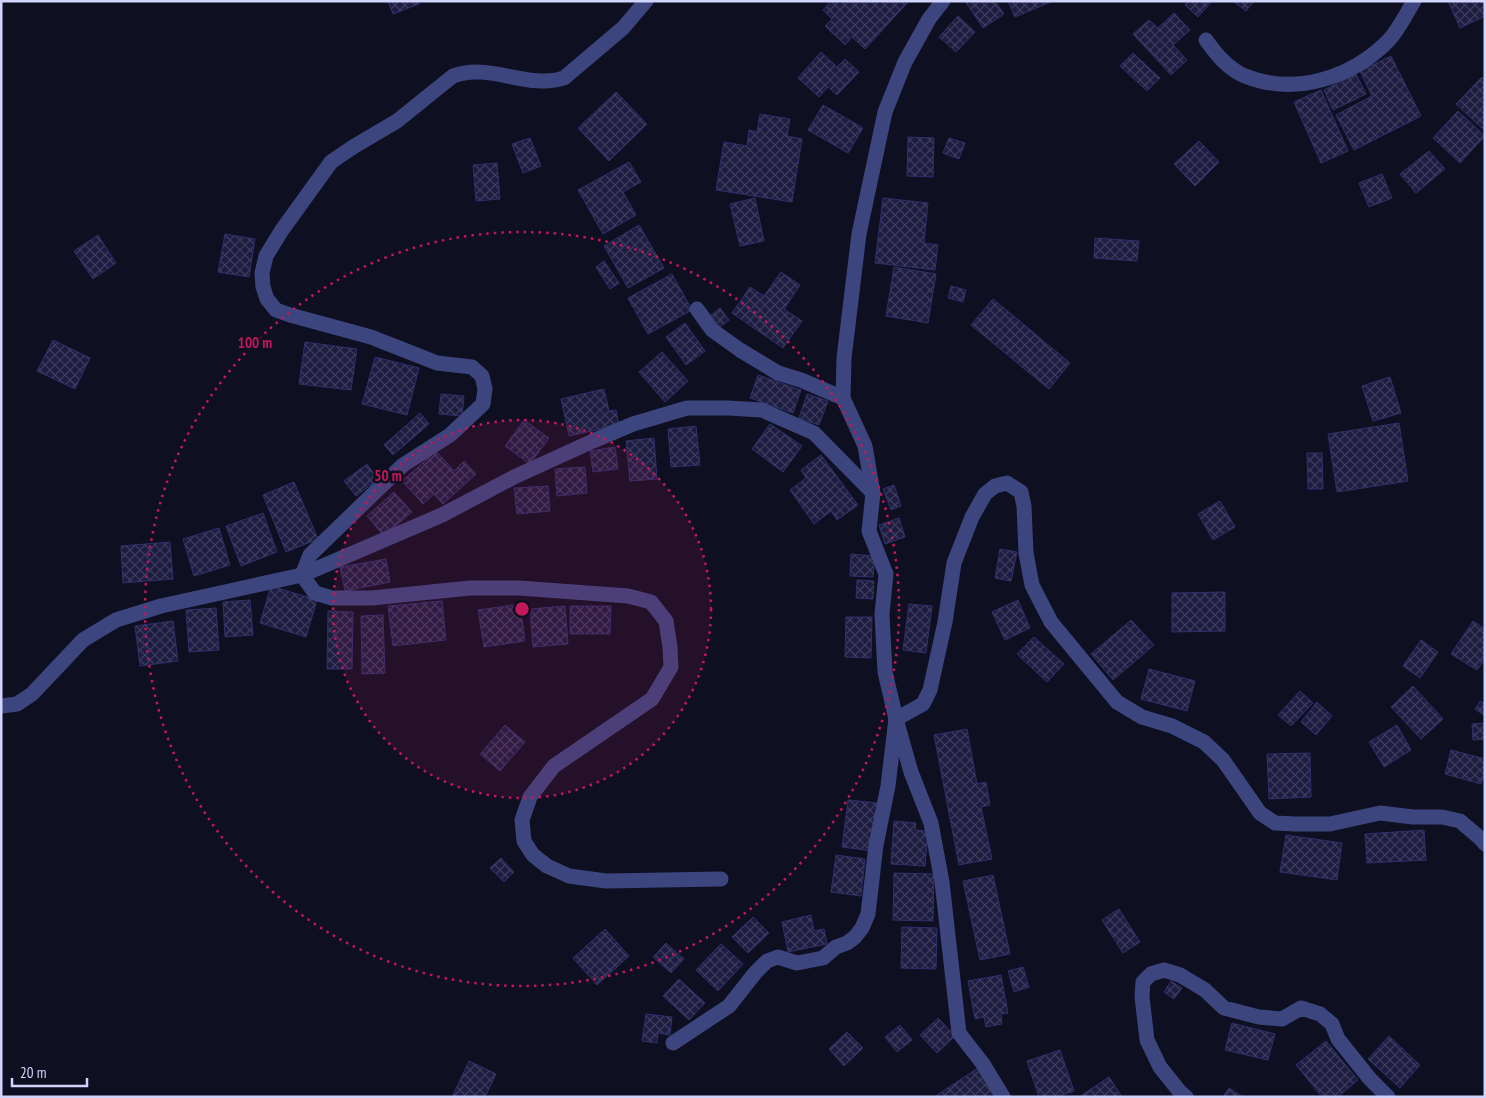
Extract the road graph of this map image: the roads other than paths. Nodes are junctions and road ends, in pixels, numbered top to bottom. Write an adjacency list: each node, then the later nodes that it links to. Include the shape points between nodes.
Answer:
1 (646, 1): 8 (street, via 622,28 564,78 556,81 530,80 470,72 453,76 398,121 331,162 266,256 263,287 276,310 371,337 437,363 472,367 482,376 485,389 483,404 450,435 403,465 310,555)
2 (943, 1): 6 (street, via 905,62 885,112 860,234 844,358)
3 (1414, 1): 4 (street, via 1390,39 1364,61 1324,80 1288,86 1244,76 1221,60)
4 (1206, 40)
5 (697, 309): 6 (street, via 712,330 778,374)
6 (843, 398): 7 (street, via 865,446)
7 (873, 493): 8 (street, via 814,433 762,410 687,408 633,424 593,441 442,515); 10 (street, via 869,531 886,574 882,614 885,672)
8 (302, 574): 9 (street, via 161,606 116,620 83,640 32,694 17,704); 12 (street, via 315,593 332,598 372,598 470,588 518,588 628,596 651,602 666,621 671,668 652,699 554,766 530,797 522,820 524,841 533,856 569,876 606,881)
9 (1, 706)
10 (896, 718): 11 (street, via 923,704 930,690 954,563 972,518 986,494 995,486 1008,483 1020,492 1032,585 1050,622 1117,702 1142,717 1172,726 1204,742 1223,760 1260,813 1275,822 1295,824 1330,824 1380,813 1442,817 1460,821); 13 (street, via 868,914 862,928 855,937 823,958 797,963 778,957 767,961 729,1006); 14 (street, via 911,772 931,823 942,882 959,1033)
11 (1485, 844)
12 (722, 879)
13 (673, 1043)
14 (1003, 1097)
15 (1186, 1097): 16 (street, via 1160,1067 1147,1040 1143,982 1151,974 1164,970 1180,974 1205,990 1224,1008 1282,1019 1301,1008 1320,1014 1332,1024 1338,1039)
16 (1388, 1097)

